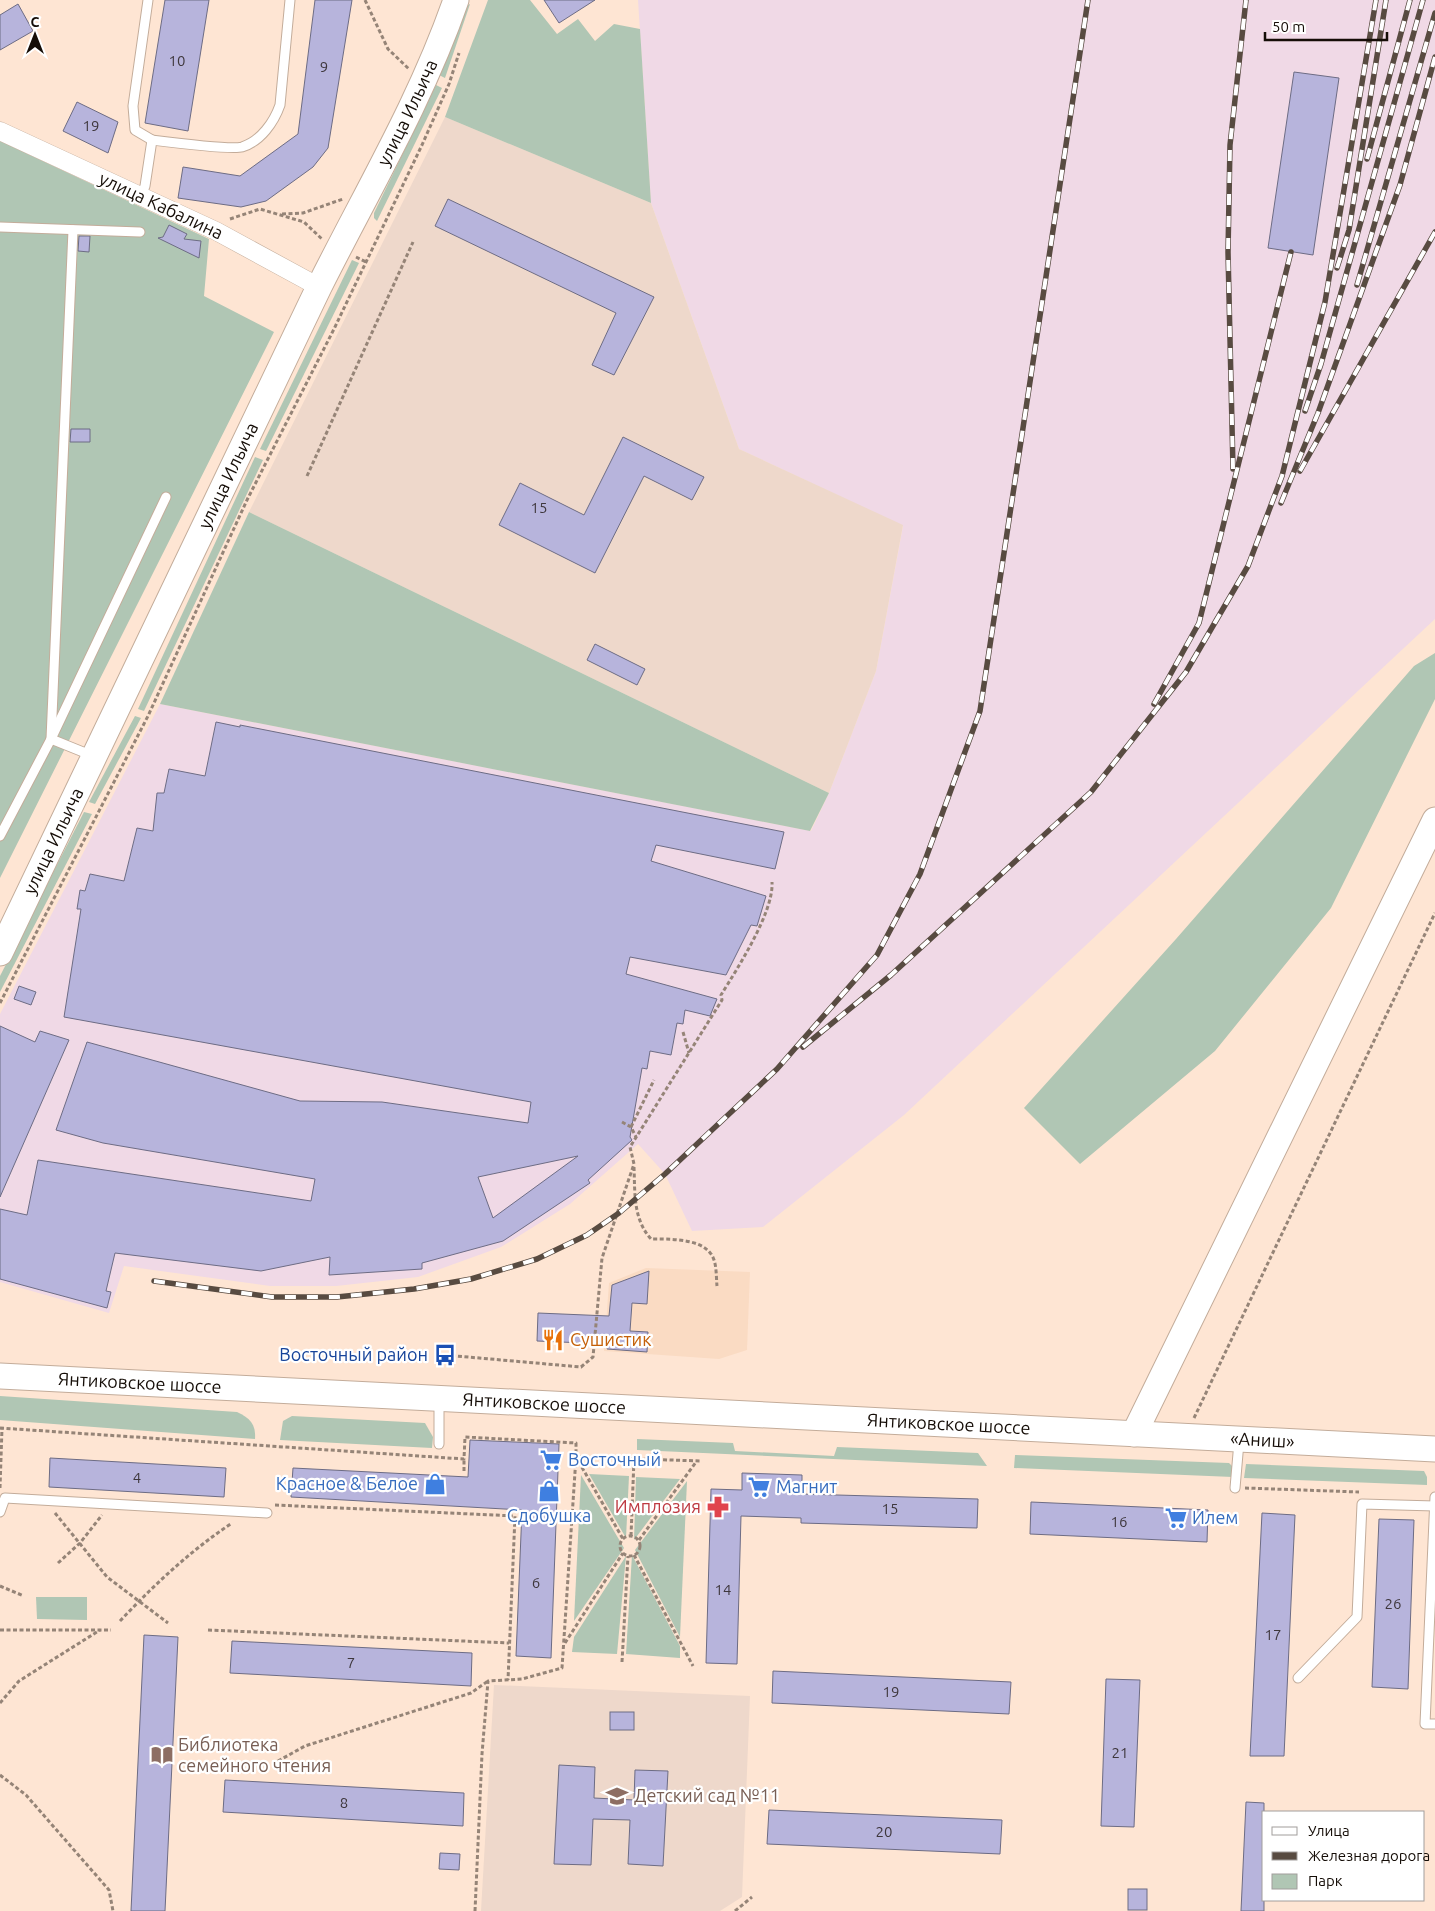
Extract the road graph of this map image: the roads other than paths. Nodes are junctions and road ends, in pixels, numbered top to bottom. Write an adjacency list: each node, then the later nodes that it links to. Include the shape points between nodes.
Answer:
1 (148, 0): 5 (lane, via 134,106 135,130)
2 (290, 0): 5 (lane, via 280,105 275,118 260,137 242,148)
3 (456, 0): 10 (street, улица Ильича, via 401,130)
4 (0, 131): 6 (street, улица Кабалина)
5 (152, 140): 6 (lane)
6 (141, 196): 10 (street, улица Кабалина, via 216,231)
7 (0, 227): 8 (lane)
8 (73, 230): 9 (lane); 12 (lane)
9 (140, 232)
10 (318, 287): 13 (street, улица Ильича)
11 (166, 497): 12 (lane)
12 (51, 739): 13 (lane); 15 (lane)
13 (94, 756): 16 (street, улица Ильича)
14 (1435, 820): 20 (street)
15 (0, 836)
16 (0, 953)
17 (0, 1376): 18 (street, Янтиковское шоссе)
18 (439, 1398): 19 (street, Янтиковское шоссе); 22 (lane)
19 (1090, 1432): 20 (street, «Аниш»)
20 (1134, 1434): 21 (street, «Аниш»)
21 (1239, 1439): 23 (street, «Аниш»); 24 (lane)
22 (439, 1444)
23 (1435, 1449)
24 (1235, 1488)
25 (1435, 1497): 26 (lane)
26 (1435, 1506): 29 (lane, via 1362,1504 1357,1617); 30 (lane, via 1425,1724)
27 (267, 1509): 28 (lane, via 248,1512 5,1498)
28 (0, 1512)
29 (1298, 1678)
30 (1435, 1724)

